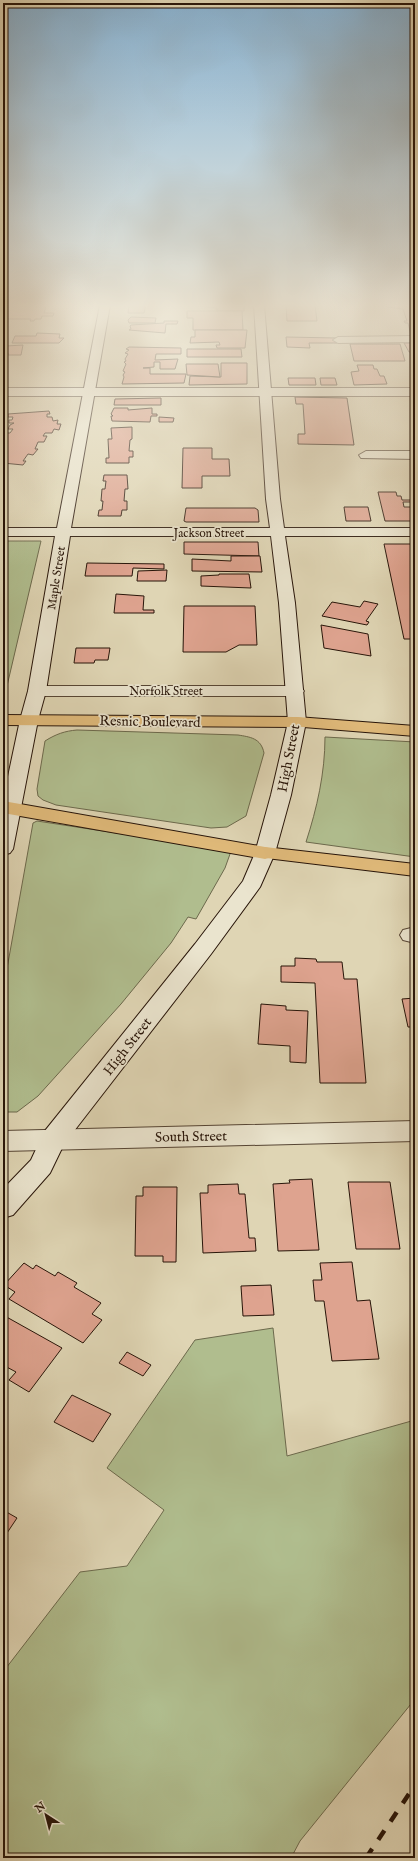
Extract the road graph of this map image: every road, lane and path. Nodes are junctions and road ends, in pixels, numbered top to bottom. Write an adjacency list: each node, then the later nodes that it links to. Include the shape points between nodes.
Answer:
1 (3, 392): 2 (main road)
2 (89, 392): 3 (main road); 8 (main road, Maple Street)
3 (266, 392): 4 (main road); 10 (main road, High Street, via 273,500)
4 (415, 392)
5 (366, 455): 6 (main road)
6 (415, 455)
7 (3, 532): 8 (main road, Jackson Street)
8 (63, 532): 10 (main road, Jackson Street); 11 (main road, Maple Street)
9 (415, 532): 10 (main road, Jackson Street)
10 (278, 533): 12 (main road, High Street)
11 (37, 691): 12 (main road, Norfolk Street); 14 (main road, Maple Street)
12 (295, 691): 15 (main road, High Street)
13 (3, 720): 14 (main road, Resnic Boulevard)
14 (29, 720): 15 (main road, Resnic Boulevard); 17 (main road, Maple Street)
15 (297, 722): 16 (main road, Resnic Boulevard); 19 (main road, High Street)
16 (415, 730)
17 (7, 807): 18 (main road, Maple Street); 19 (main road)
18 (3, 849)
19 (265, 853): 20 (main road); 22 (main road, High Street, via 253,882)
20 (415, 870)
21 (415, 1131): 22 (main road, South Street)
22 (53, 1139): 23 (main road, South Street); 24 (main road, via 41,1166)
23 (3, 1141)
24 (3, 1207)

